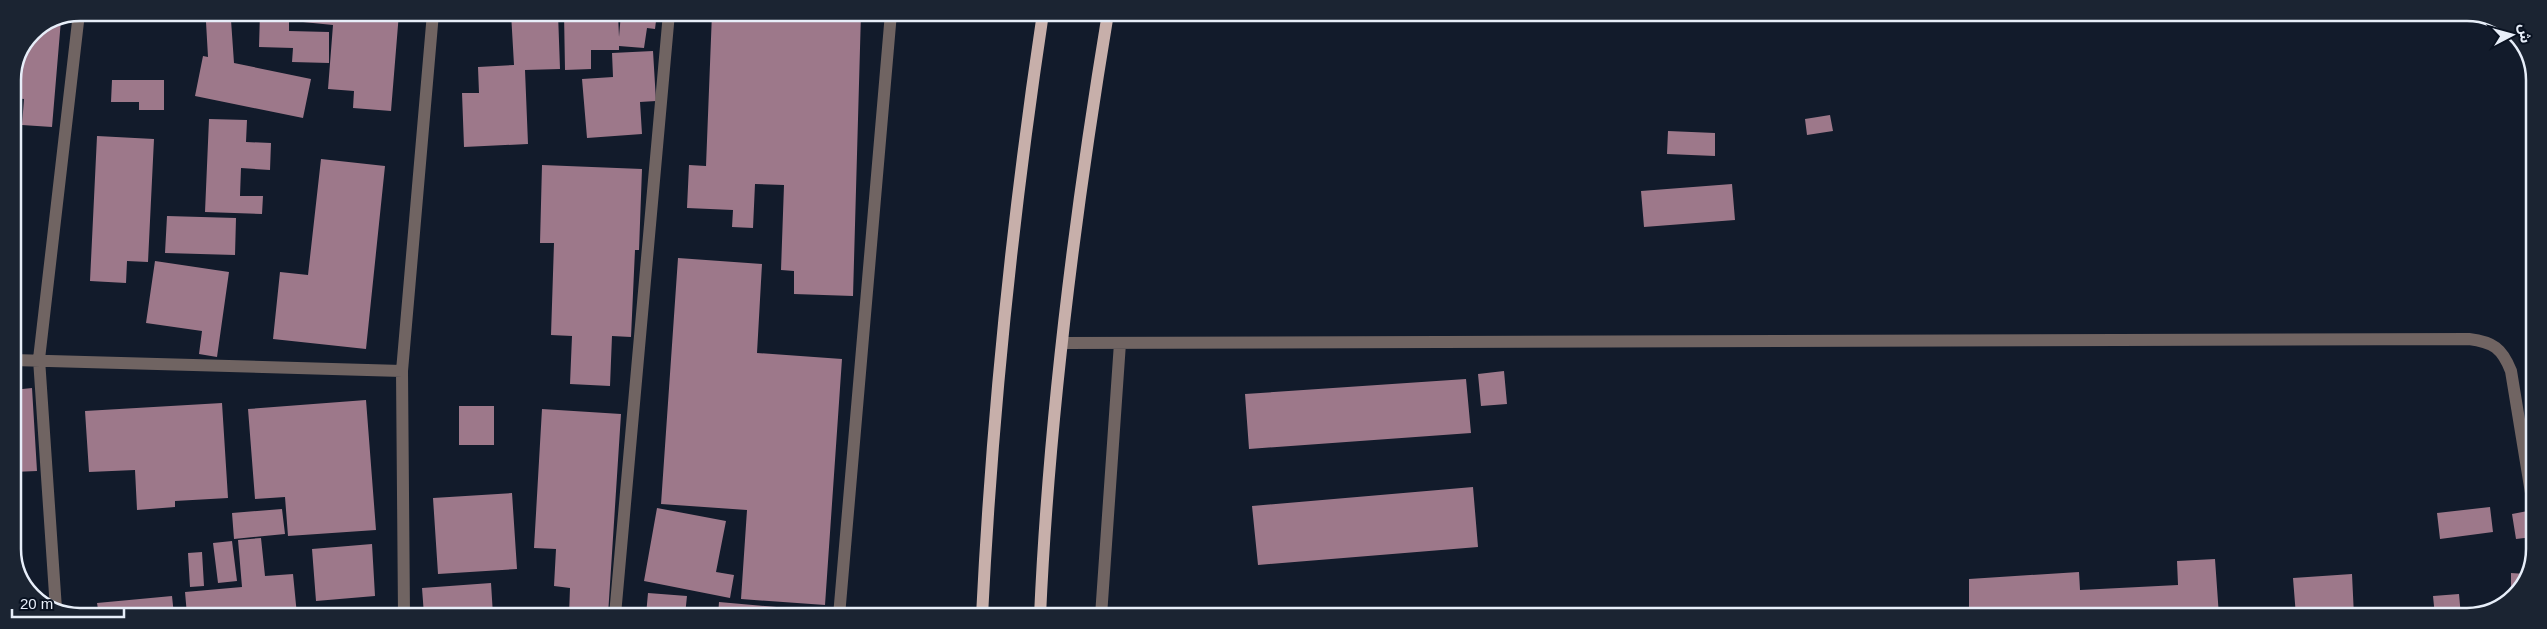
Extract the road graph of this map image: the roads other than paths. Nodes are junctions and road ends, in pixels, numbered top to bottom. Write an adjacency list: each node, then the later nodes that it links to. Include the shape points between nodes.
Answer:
1 (78, 21): 9 (street)
2 (432, 21): 11 (street)
3 (668, 21): 15 (street)
4 (891, 21): 16 (street)
5 (1042, 21): 17 (main road, via 1004,333)
6 (1107, 21): 7 (main road, via 1079,204)
7 (1063, 343): 8 (street); 18 (main road)
8 (1120, 343): 12 (street, via 2477,340 2494,345 2511,370); 19 (street)
9 (38, 359): 10 (street); 11 (street); 13 (street)
10 (21, 360)
11 (402, 372): 14 (street)
12 (2526, 463)
13 (56, 602)
14 (404, 608)
15 (616, 608)
16 (840, 608)
17 (983, 608)
18 (1041, 608)
19 (1102, 608)

